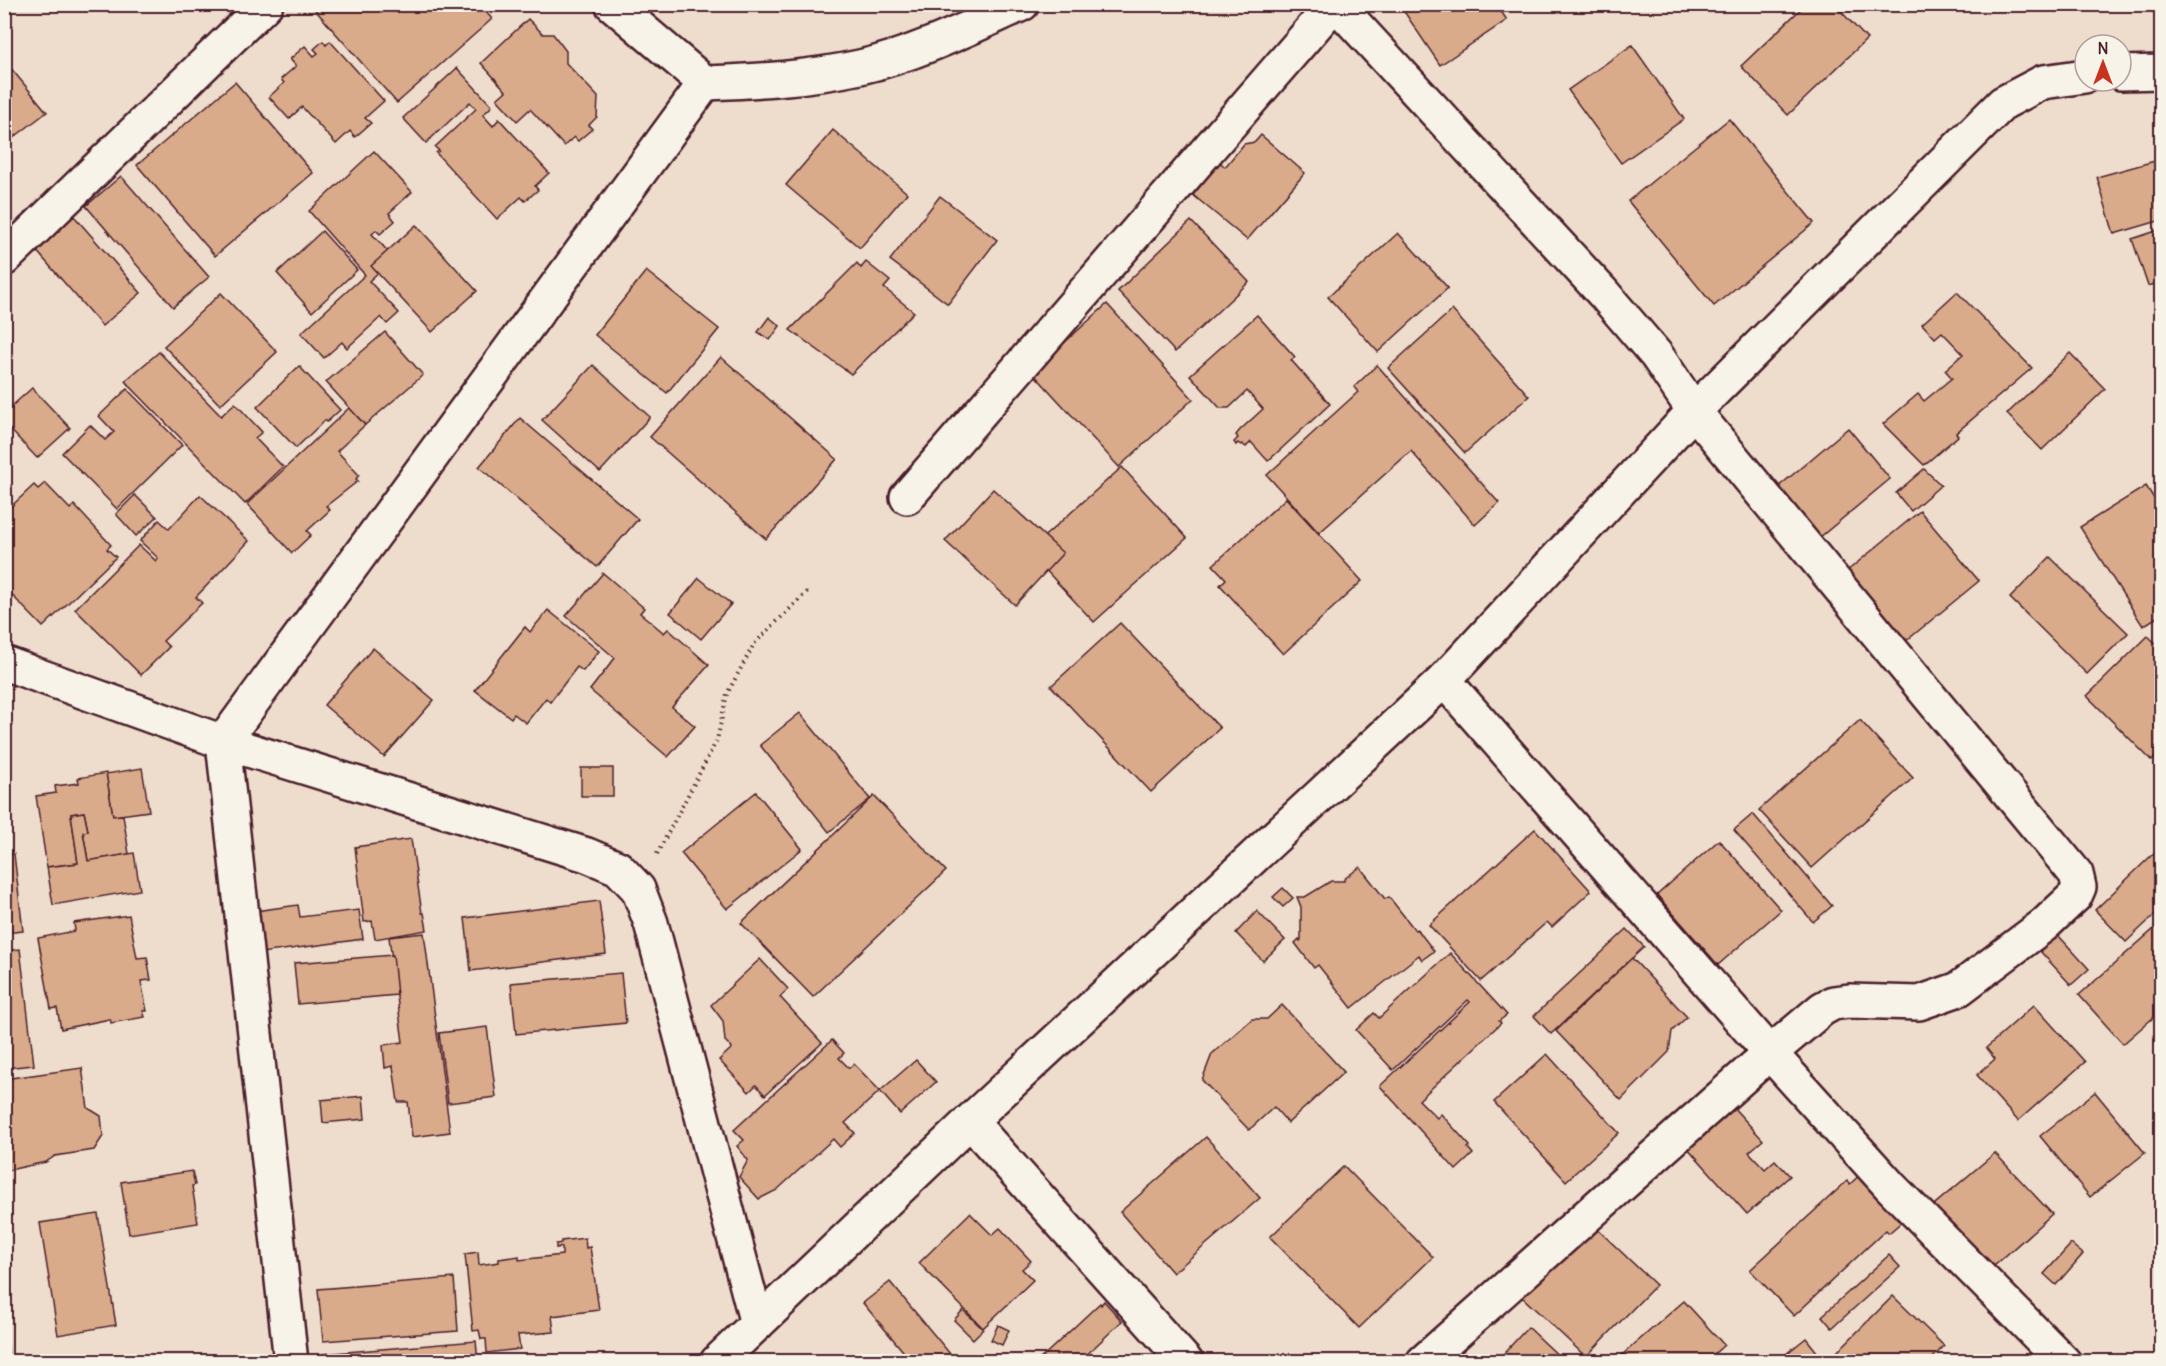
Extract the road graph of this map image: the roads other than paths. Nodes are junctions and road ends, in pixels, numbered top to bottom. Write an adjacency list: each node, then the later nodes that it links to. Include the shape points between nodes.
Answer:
1 (266, 4): 9 (street)
2 (612, 4): 8 (street)
3 (1022, 4): 8 (street, via 937,42 861,67 780,80)
4 (1335, 4): 10 (street, via 1604,294 1657,356); 11 (street)
5 (2162, 72): 6 (street)
6 (2133, 73)
7 (2073, 78): 10 (street, via 2043,82 2003,103)
8 (705, 83): 14 (street)
9 (4, 259)
10 (1694, 411): 13 (street); 15 (street, via 2076,874 2079,886 2075,896 2044,925 1959,989 1919,1003 1833,1004)
11 (907, 497)
12 (4, 663): 14 (street)
13 (1444, 680): 15 (street); 16 (street)
14 (223, 742): 17 (street, via 586,855 618,868 638,889 651,923); 18 (street)
15 (1770, 1053): 21 (street); 22 (street, via 1890,1186)
16 (970, 1121): 17 (street); 20 (street)
17 (757, 1324): 19 (street)
18 (291, 1362)
19 (717, 1362)
20 (1186, 1362)
21 (1423, 1362)
22 (2064, 1362)

